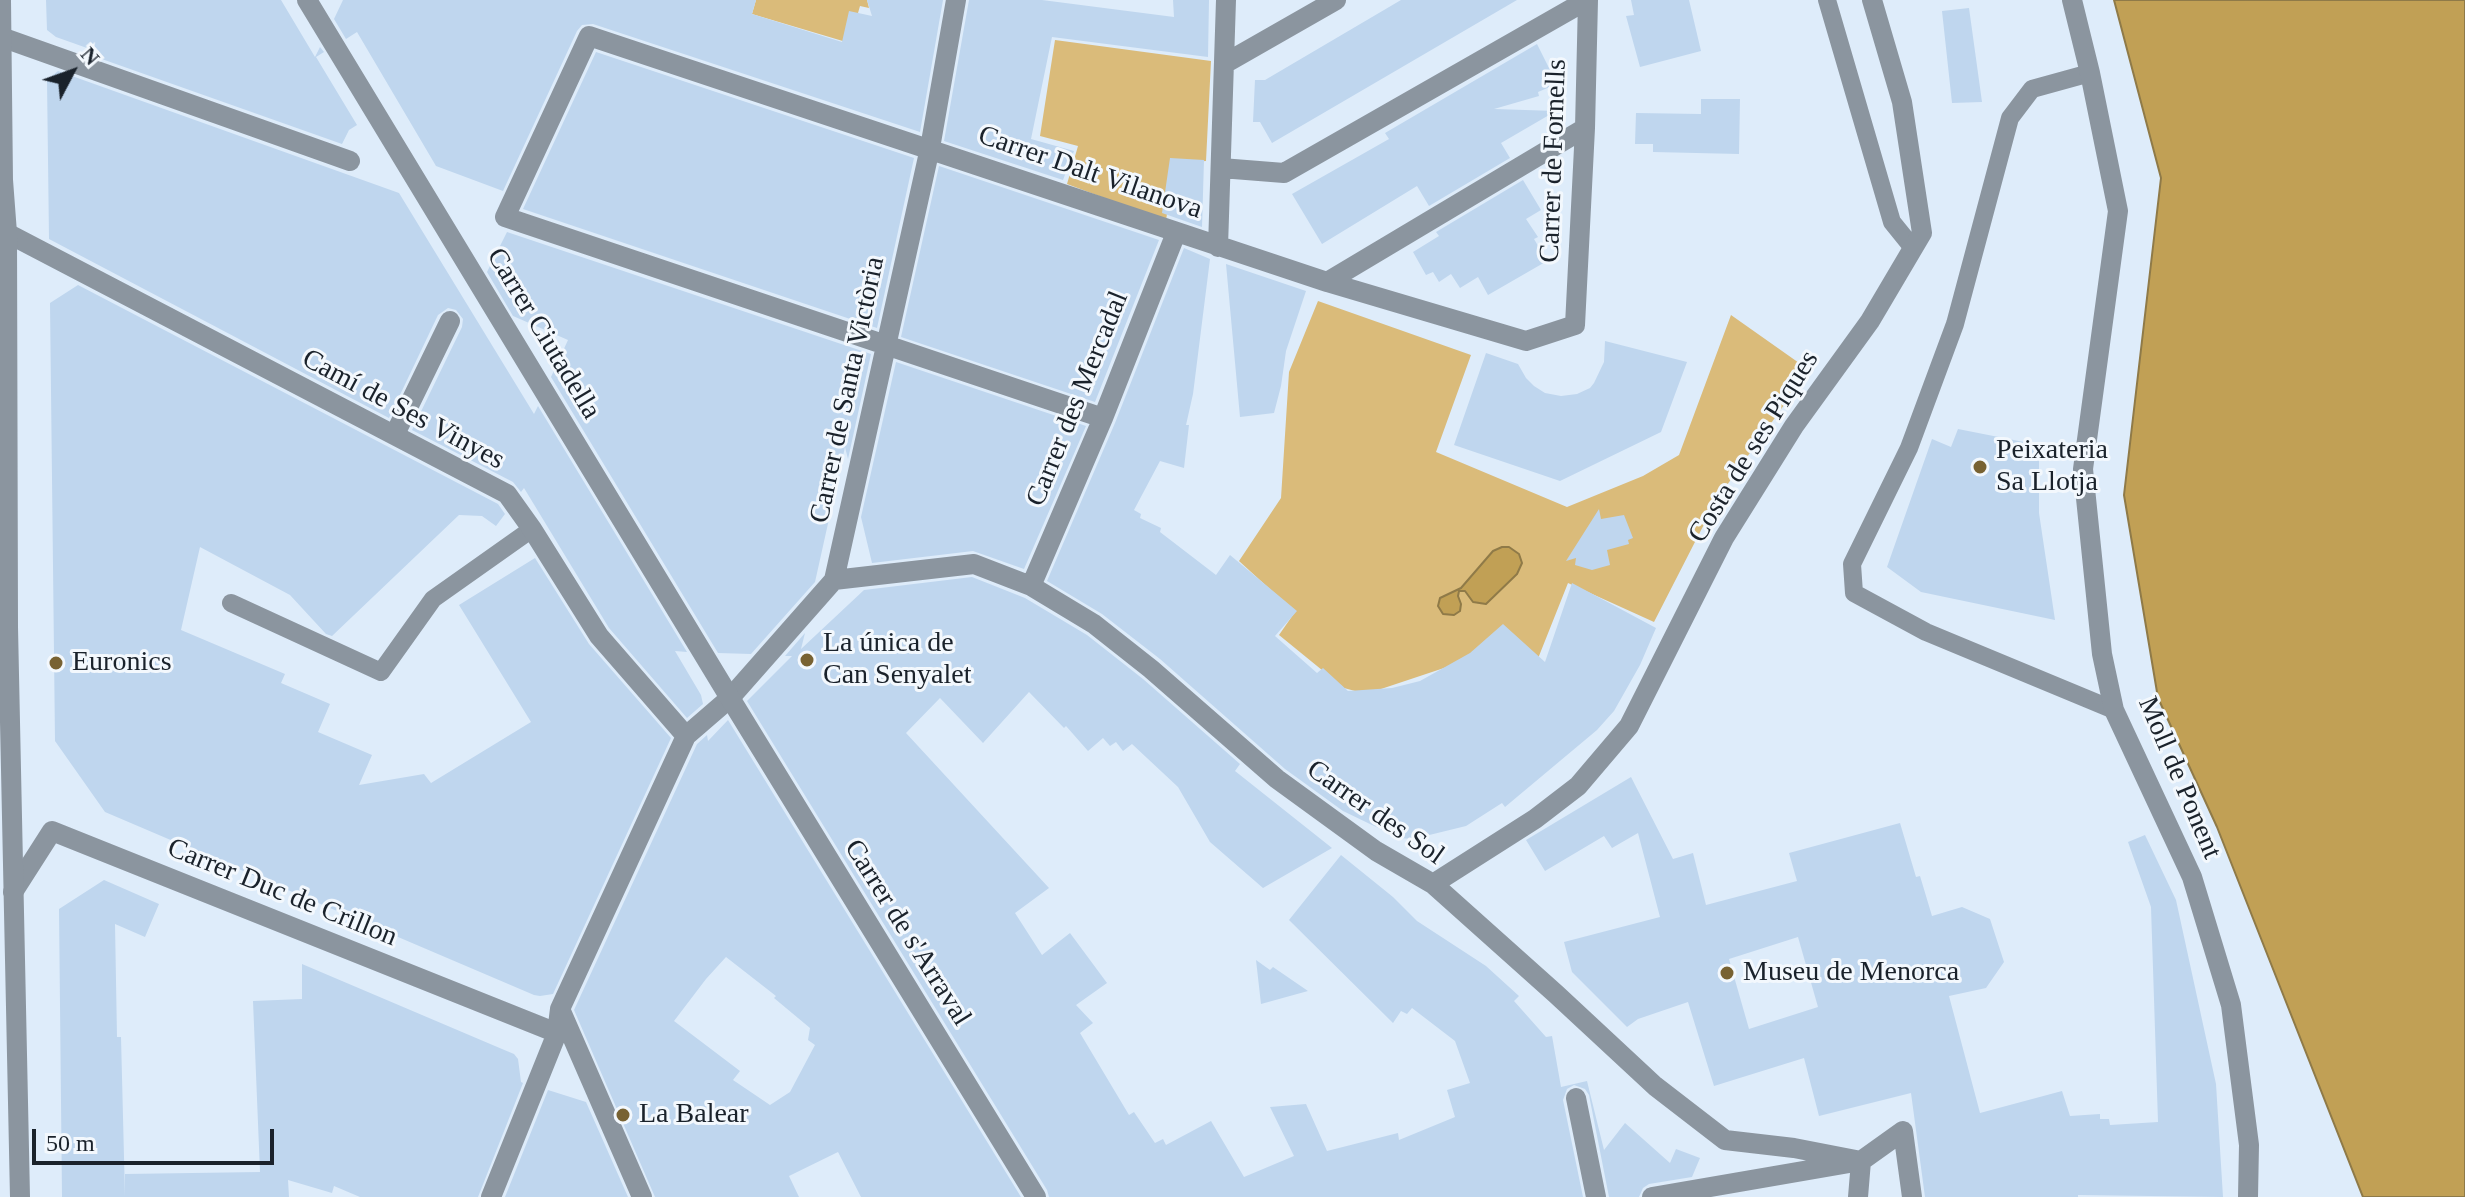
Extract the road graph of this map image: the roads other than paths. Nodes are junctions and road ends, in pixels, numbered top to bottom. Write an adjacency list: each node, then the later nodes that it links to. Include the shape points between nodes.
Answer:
1 (1, 0): 10 (street)
2 (307, 0): 33 (street, Carrer Ciutadella)
3 (956, 0): 14 (street, Carrer de Santa Victòria)
4 (1226, 0): 11 (street)
5 (1336, 0): 11 (street)
6 (1587, 0): 13 (street, Carrer de Fornells); 16 (street, via 1284,173)
7 (1827, 0): 21 (lane, via 1892,222)
8 (1872, 0): 21 (street, Costa de ses Piques, via 1902,102 1922,233)
9 (2072, 0): 12 (street, Moll de Ponent)
10 (1, 37): 15 (street); 17 (street)
11 (1224, 64): 16 (street)
12 (2090, 73): 34 (street, Moll de Ponent, via 2118,211 2083,469 2102,654); 34 (lane, via 2032,89 2010,118 1955,324 1909,448 1852,564 1854,593 1926,632)
13 (1585, 128): 22 (street); 24 (street, Carrer de Fornells)
14 (930, 148): 19 (street, Carrer Dalt Vilanova); 25 (street, Carrer de Santa Victòria); 25 (street, Carrer Dalt Vilanova, via 589,36 505,217)
15 (350, 161)
16 (1221, 168): 20 (street)
17 (2, 179): 18 (street)
18 (7, 233): 27 (street, Camí de Ses Vinyes); 32 (street)
19 (1176, 233): 20 (street, Carrer Dalt Vilanova); 26 (street, Carrer des Mercadal)
20 (1218, 247): 22 (street, Carrer Dalt Vilanova)
21 (1913, 248): 36 (street, Costa de ses Piques, via 1724,538 1629,726 1578,786)
22 (1327, 282): 24 (street, Carrer Dalt Vilanova, via 1526,341)
23 (450, 321): 27 (street)
24 (1575, 325)
25 (886, 345): 26 (street); 29 (street, Carrer de Santa Victòria)
26 (1103, 418): 30 (street, Carrer des Mercadal)
27 (395, 434): 28 (street, Camí de Ses Vinyes, via 507,494)
28 (532, 529): 31 (lane, via 433,599 381,672); 35 (street, Camí de Ses Vinyes, via 599,636)
29 (834, 580): 30 (street, Carrer des Sol, via 974,564); 33 (street, Carrer de Santa Victòria)
30 (1031, 586): 36 (street, Carrer des Sol, via 1094,624 1277,779 1376,851)
31 (231, 603)
32 (4, 627): 37 (street)
33 (730, 698): 35 (street, Carrer de Santa Victòria); 45 (street, Carrer de s'Arraval)
34 (2114, 710): 50 (street, Moll de Ponent, via 2192,877 2231,1005 2249,1145)
35 (686, 736): 38 (street)
36 (1433, 884): 41 (street, Carrer des Sol, via 1655,1086 1725,1140)
37 (13, 892): 39 (street, Carrer Duc de Crillon, via 52,831); 42 (street)
38 (560, 1009): 39 (street); 44 (street)
39 (557, 1033): 43 (street)
40 (1576, 1098): 46 (street)
41 (1861, 1161): 47 (street); 48 (street); 49 (street, via 1903,1131)
42 (20, 1197)
43 (491, 1197)
44 (642, 1197)
45 (1036, 1197)
46 (1596, 1197)
47 (1652, 1197)
48 (1858, 1197)
49 (1912, 1197)
50 (2248, 1197)

